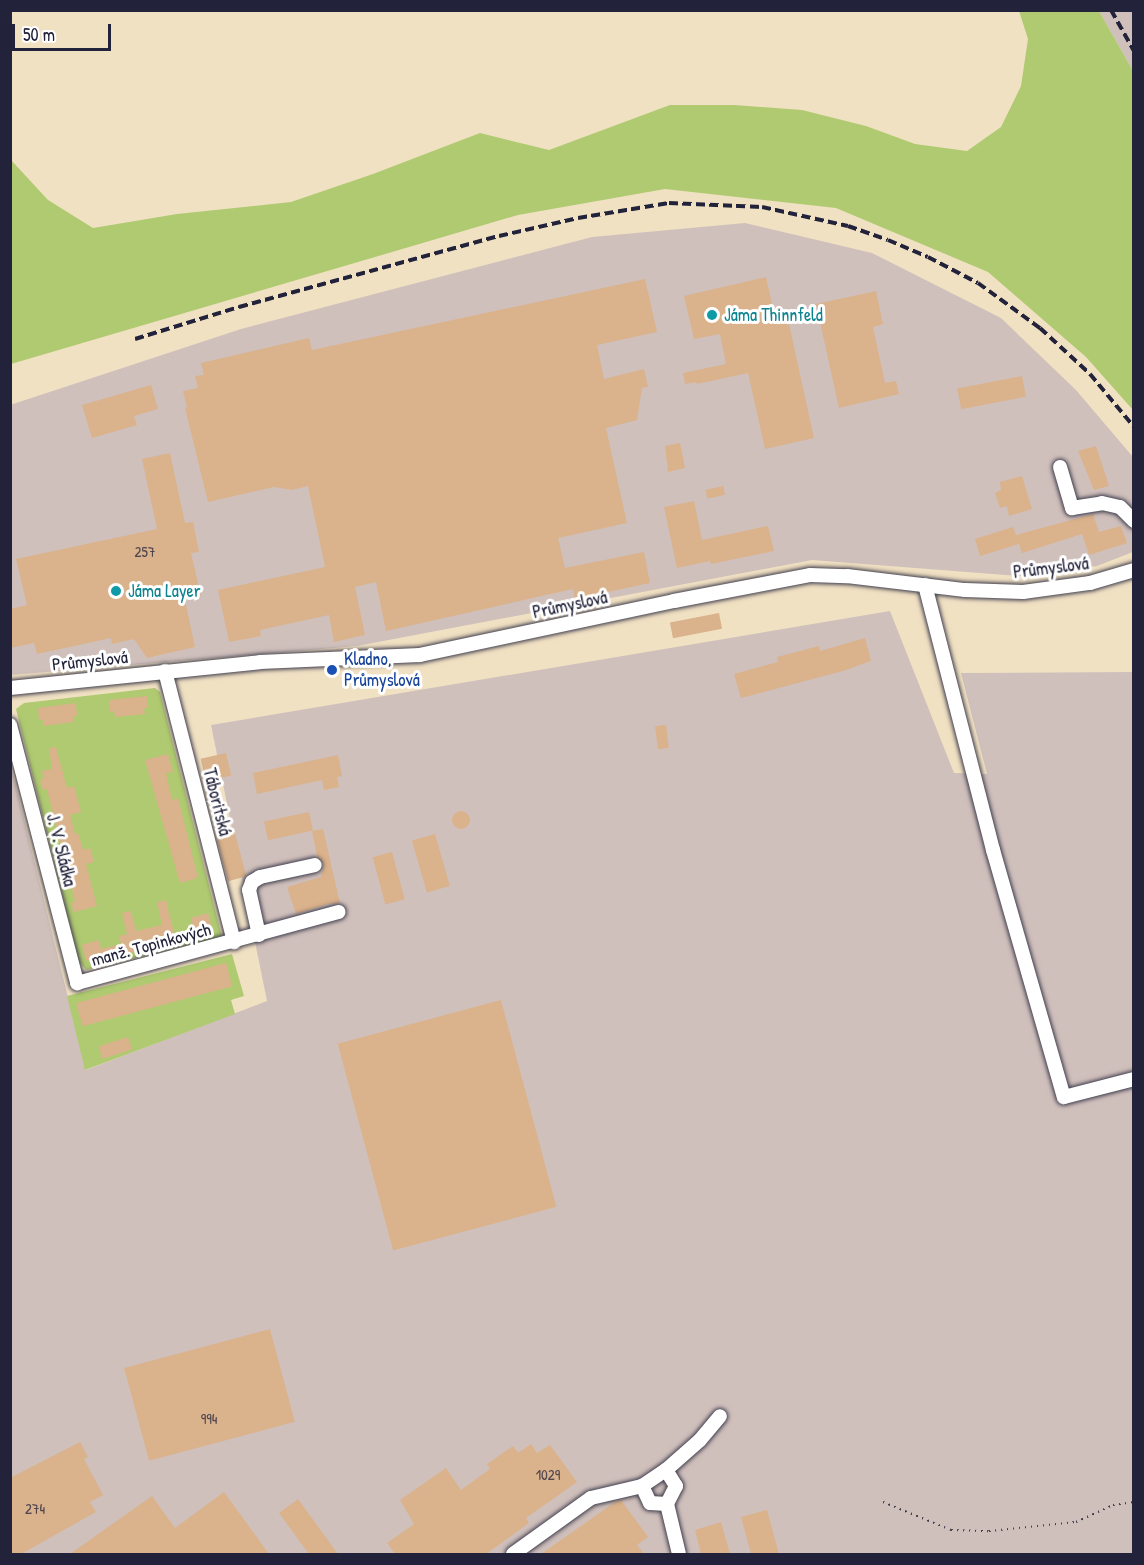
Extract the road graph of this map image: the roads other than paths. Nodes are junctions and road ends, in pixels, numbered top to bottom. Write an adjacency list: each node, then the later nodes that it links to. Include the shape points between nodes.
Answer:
1 (1060, 467): 2 (street, via 1072,508 1102,503 1119,507)
2 (1134, 521)
3 (1134, 570): 4 (street, Průmyslová, via 1090,583 1036,591 975,591)
4 (925, 585): 5 (street, Průmyslová, via 810,575 420,655 260,662); 13 (street, via 993,850 1064,1096)
5 (165, 671): 6 (street, Průmyslová); 11 (street, Táboritská)
6 (10, 688)
7 (10, 725): 12 (street, J. V. Sládka)
8 (315, 865): 10 (street, via 252,882 249,890)
9 (339, 912): 10 (street, manž. Topinkových)
10 (259, 935): 11 (street, manž. Topinkových)
11 (234, 942): 12 (street, manž. Topinkových)
12 (77, 984)
13 (1134, 1079)
14 (720, 1416): 15 (street)
15 (666, 1470): 16 (street); 17 (street, via 676,1486)
16 (642, 1486): 17 (street, via 650,1503); 18 (street, via 591,1497)
17 (667, 1503): 19 (street)
18 (513, 1554)
19 (679, 1554)

